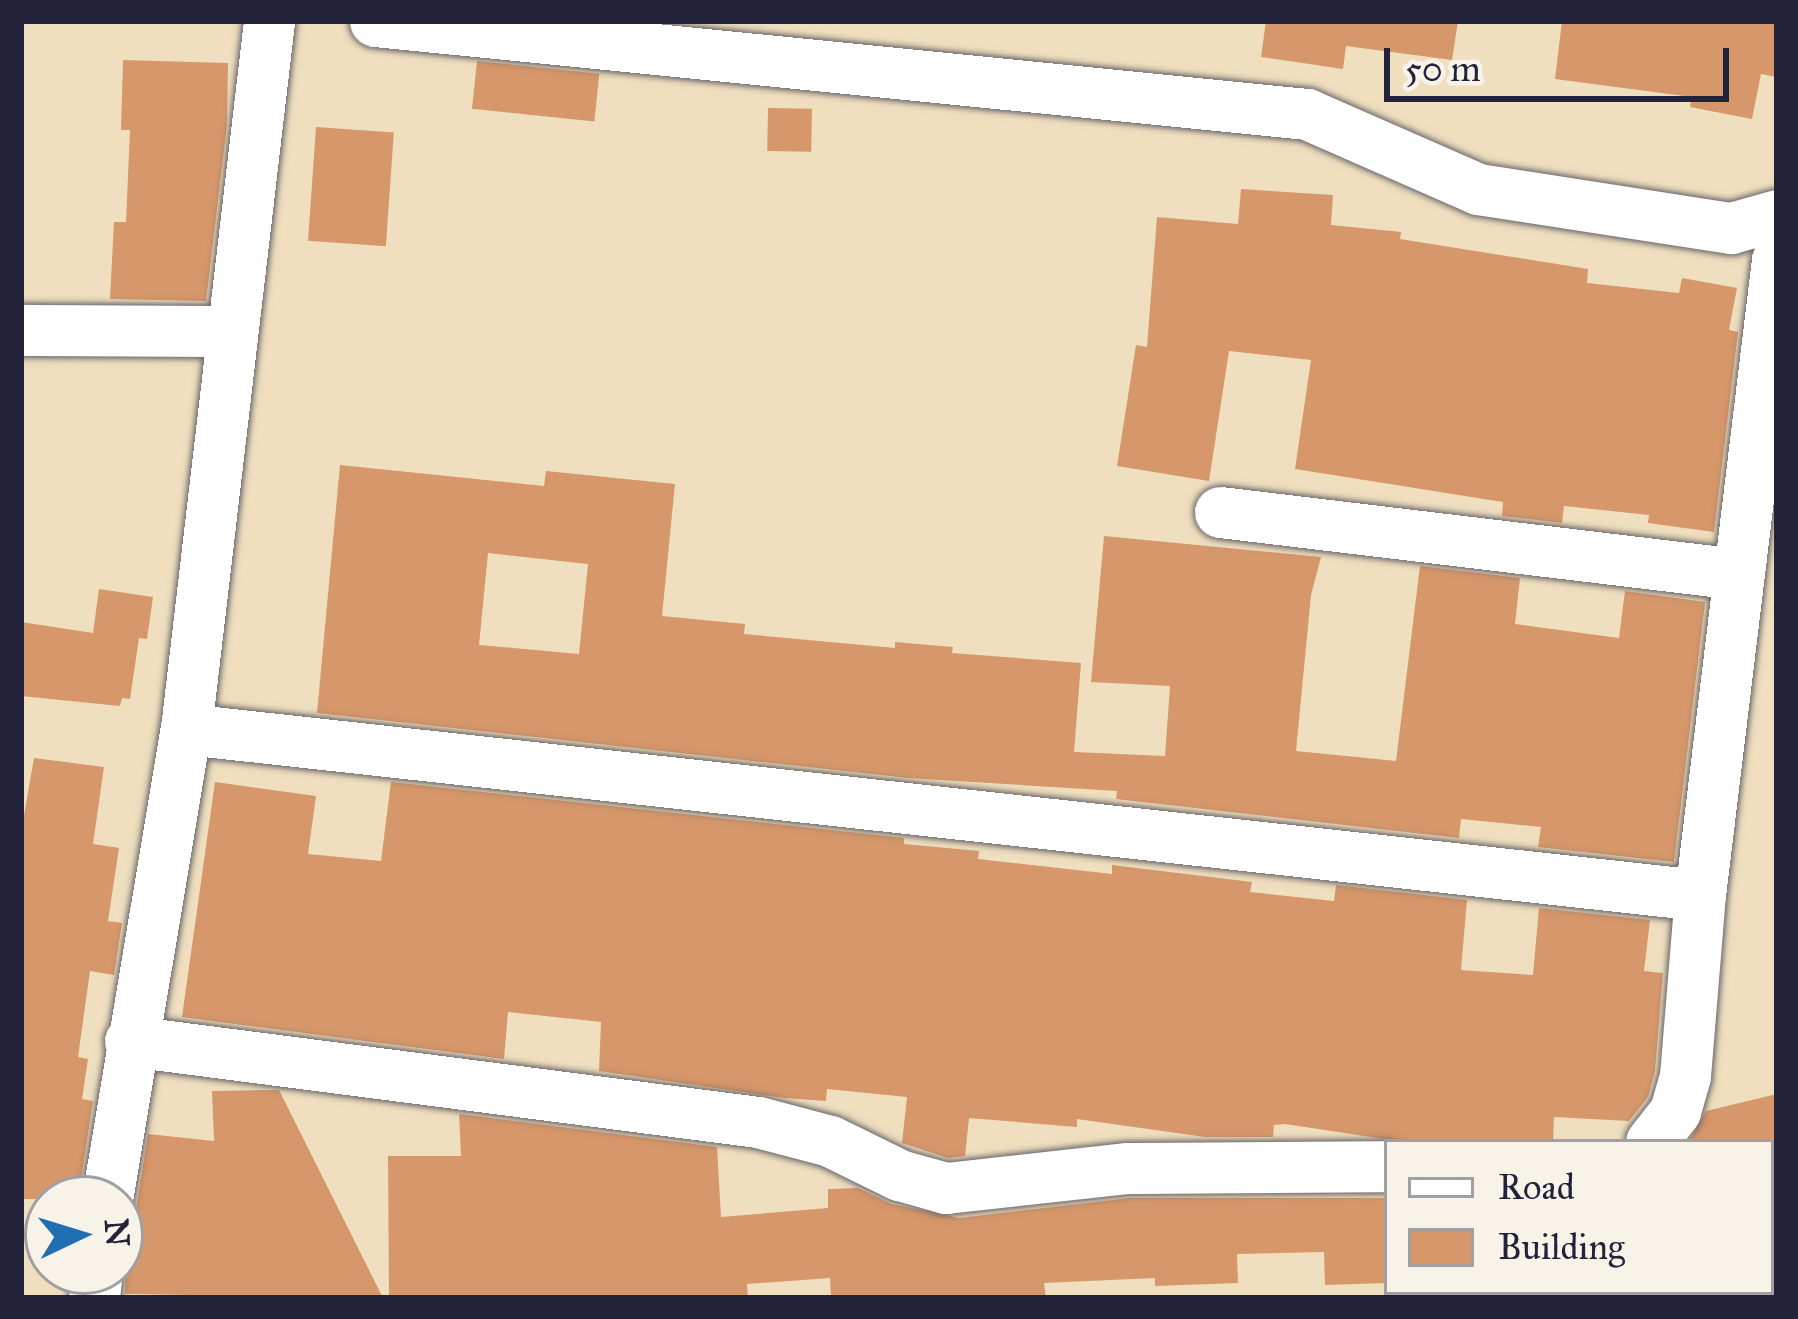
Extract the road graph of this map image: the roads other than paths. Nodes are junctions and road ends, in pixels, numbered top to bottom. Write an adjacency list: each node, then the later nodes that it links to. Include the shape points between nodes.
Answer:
1 (269, 21): 6 (street)
2 (375, 21): 3 (street, via 1307,114 1478,190 1731,228)
3 (1777, 215)
4 (1777, 260): 8 (street)
5 (21, 330): 6 (street)
6 (232, 331): 9 (street)
7 (1220, 512): 8 (street)
8 (1738, 574): 10 (street)
9 (186, 729): 10 (street); 11 (street)
10 (1700, 895): 12 (street, via 1685,1076 1675,1111)
11 (130, 1041): 13 (street, via 758,1122 830,1141 933,1187 1140,1168); 14 (street)
12 (1653, 1139)
13 (1384, 1166)
14 (110, 1175)

